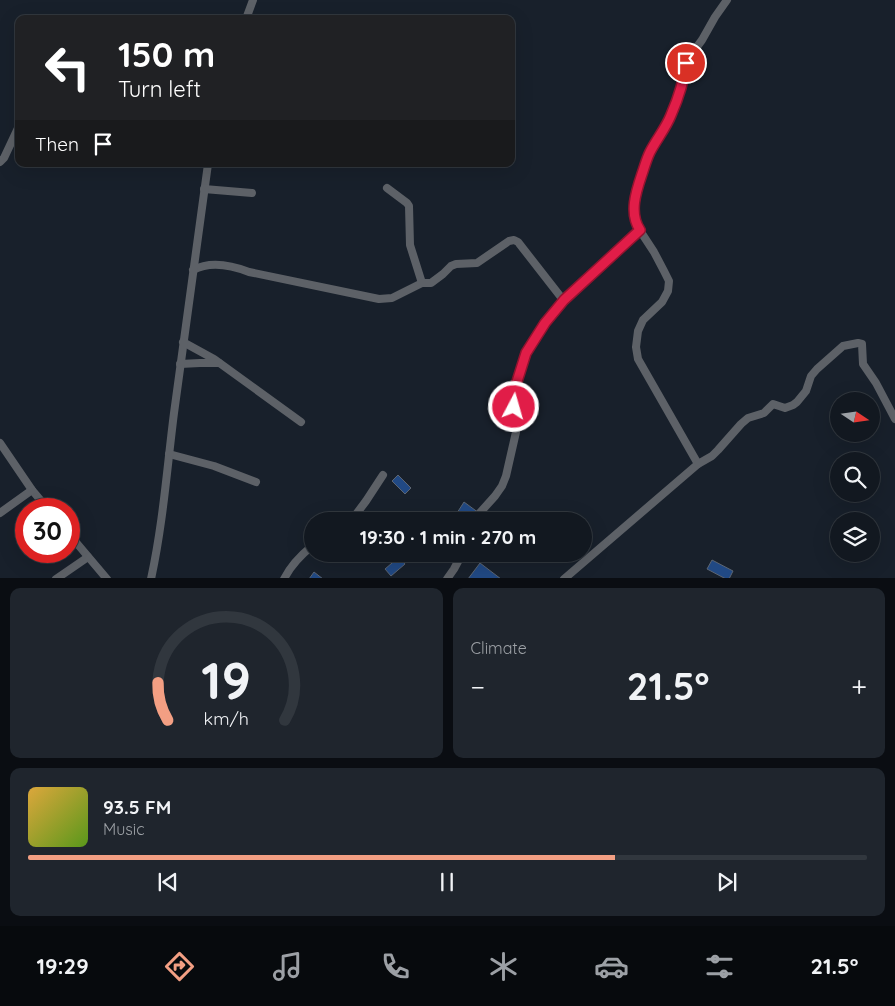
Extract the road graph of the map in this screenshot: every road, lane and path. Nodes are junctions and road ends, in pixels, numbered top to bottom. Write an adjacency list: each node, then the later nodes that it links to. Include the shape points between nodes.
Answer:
1 (253, 0): 3 (street)
2 (727, 0): 10 (street, via 686,63 670,117 649,154 634,203 634,215)
3 (247, 15)
4 (15, 135): 5 (street)
5 (0, 162)
6 (208, 167): 8 (street)
7 (387, 188): 12 (street, via 409,206 410,246)
8 (204, 189): 9 (street); 11 (street)
9 (252, 193)
10 (640, 230): 13 (street); 21 (street, via 664,270 668,291 662,302 643,320 638,331 638,359)
11 (193, 270): 12 (street, via 210,265 235,266 249,272 379,299 392,298); 14 (street)
12 (422, 283): 13 (street, via 431,283 456,264 477,263 509,240 514,240)
13 (564, 300): 27 (street, via 526,353 515,388 516,432 506,476)
14 (183, 342): 15 (street); 16 (street)
15 (219, 363): 16 (street); 18 (street)
16 (180, 364): 20 (street)
17 (895, 419): 21 (street, via 863,364 862,344 847,345 814,373 797,402 785,408 773,404 764,413 748,418 712,456)
18 (301, 422)
19 (0, 444): 24 (street)
20 (169, 454): 23 (street); 35 (street)
21 (698, 464): 38 (street)
22 (384, 475): 26 (street)
23 (256, 482)
24 (32, 490): 25 (street); 28 (street)
25 (39, 498)
26 (358, 512)
27 (481, 512)
28 (0, 513)
29 (80, 547): 31 (street)
30 (304, 553): 36 (street)
31 (88, 557): 33 (street); 34 (street)
32 (458, 562): 37 (street)
33 (56, 578)
34 (107, 578)
35 (151, 578)
36 (284, 578)
37 (447, 578)
38 (564, 578)

